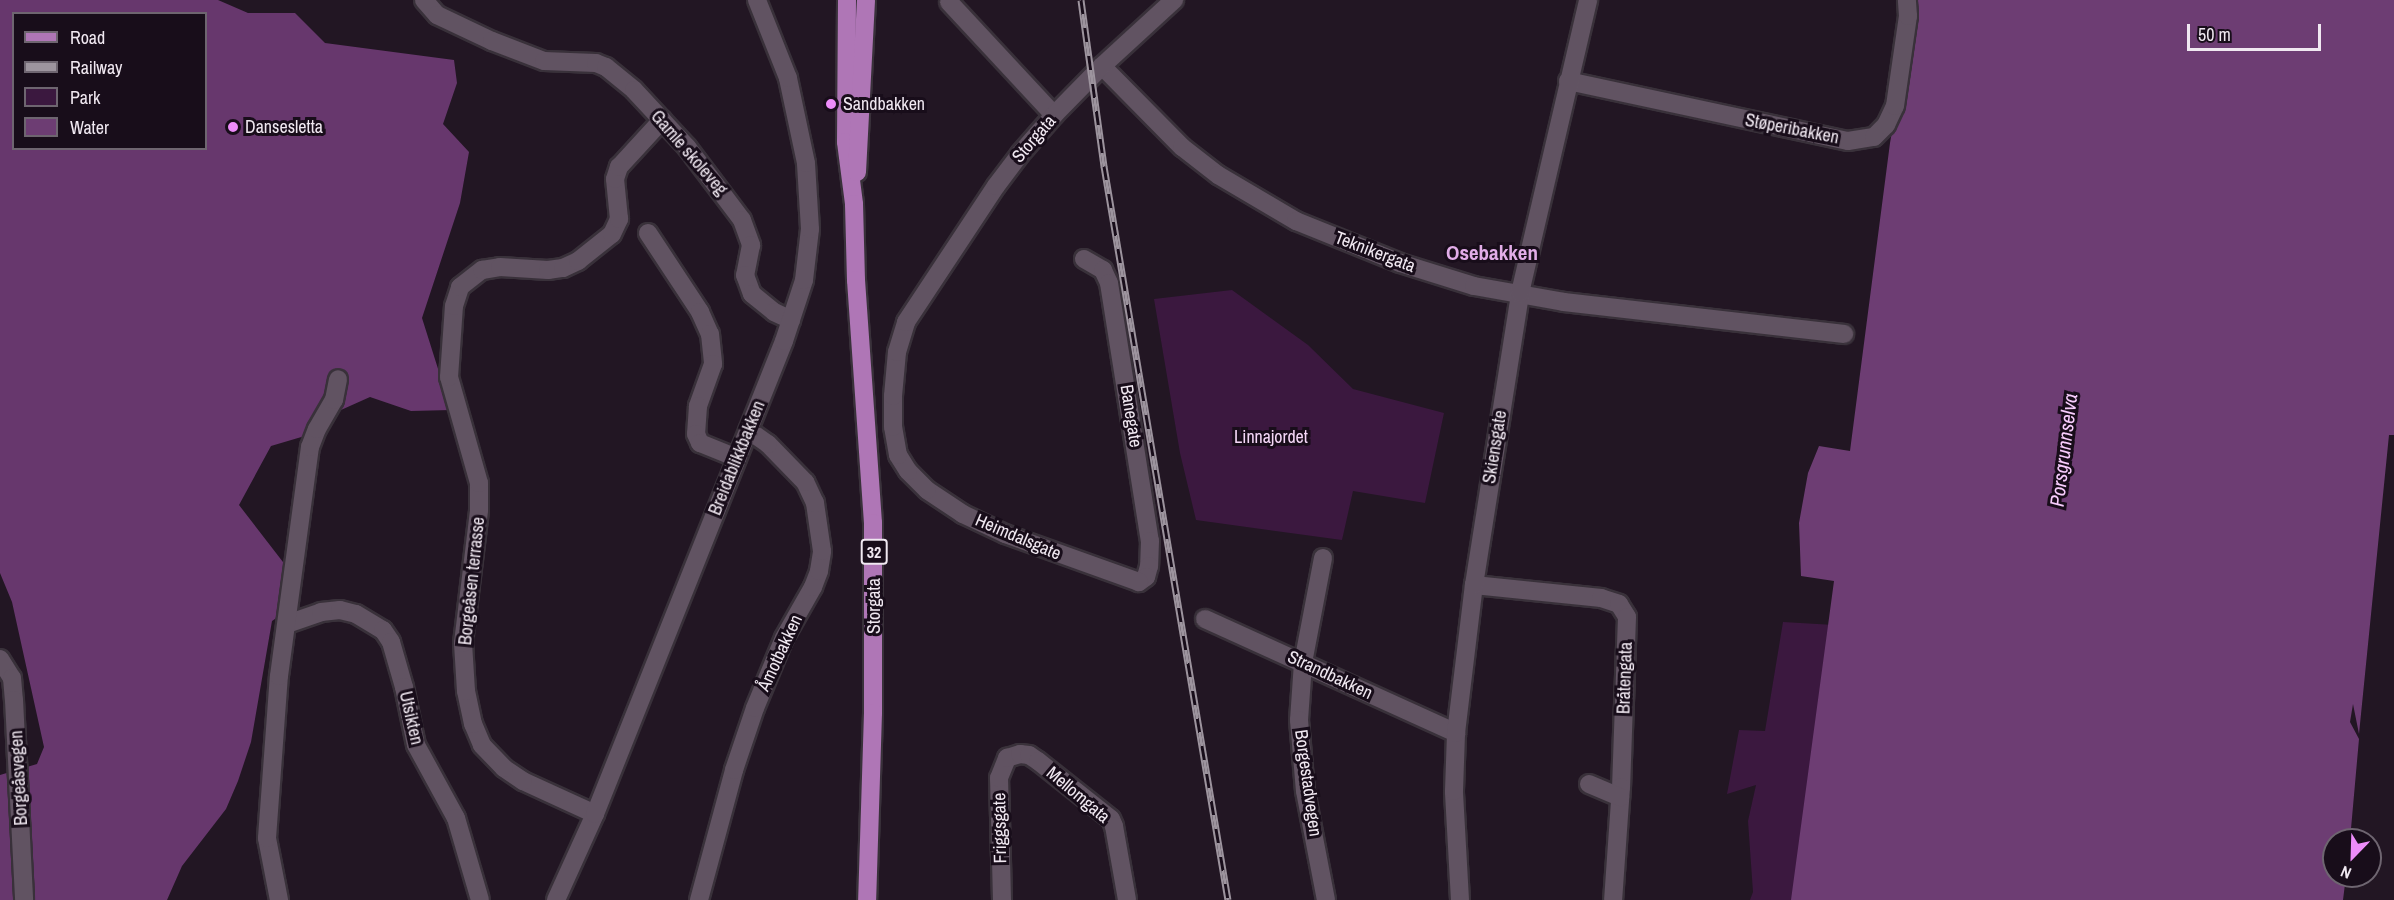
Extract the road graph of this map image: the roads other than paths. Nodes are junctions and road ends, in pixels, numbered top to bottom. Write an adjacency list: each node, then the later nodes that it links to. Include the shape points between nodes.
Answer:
1 (757, 0): 17 (street, Breidablikkbakken, via 788,78 806,163 809,238 804,280)
2 (847, 0): 13 (main road, Storgata / 32, via 846,142)
3 (866, 0): 13 (main road, Storgata / 32)
4 (1174, 0): 9 (street, Storgata)
5 (1588, 0): 10 (street, Skiensgate)
6 (1907, 0): 10 (street, Støperibakken, via 1895,106 1886,125 1874,137 1848,141)
7 (421, 1): 12 (street, Gamle skoleveg, via 453,23 544,61 596,63 606,67)
8 (949, 2): 11 (street)
9 (1102, 66): 11 (street, Storgata); 16 (street, Teknikergata, via 1182,147 1218,175 1296,220 1400,263 1474,286)
10 (1568, 81): 16 (street, Skiensgate)
11 (1054, 115): 22 (street, Storgata, via 996,186 906,322 897,352 893,427 898,455)
12 (662, 120): 17 (street, Gamle skoleveg, via 742,220 751,245 746,275 752,294); 34 (street, Borgeåsen terrasse, via 620,167 615,179 619,219 612,234 563,268 482,270 460,287 454,306 449,377 479,483 480,510 463,643 473,724 482,746 504,768 523,781)
13 (854, 204): 40 (main road, Storgata / 32, via 873,523 873,713)
14 (648, 232): 21 (street, via 710,334 713,364 698,406 696,434 700,443)
15 (1084, 260): 24 (street, Banegate, via 1103,270 1109,283 1150,541 1149,566 1146,577)
16 (1520, 293): 18 (street, Teknikergata, via 1564,302); 25 (street, Skiensgate)
17 (791, 320): 20 (street, Breidablikkbakken)
18 (1844, 334)
19 (338, 379): 27 (street, via 334,400 310,447)
20 (748, 430): 21 (street, Breidablikkbakken); 39 (street, Åmotbakken, via 806,482 815,502 822,551 813,587 784,638 755,708)
21 (737, 458): 34 (street, Breidablikkbakken)
22 (908, 471): 24 (street, Heimdalsgate, via 945,502 1005,534)
23 (1323, 558): 29 (street, Borgestadvegen)
24 (1139, 582)
25 (1474, 585): 30 (street, Skiensgate); 33 (street, Bråtengata, via 1601,598 1619,604 1627,617)
26 (1205, 619): 29 (street, Strandbakken)
27 (287, 624): 36 (street, via 267,814 267,837); 37 (street, Utsikten, via 340,610 356,614 383,630 391,642 404,687 416,745 459,827)
28 (0, 659): 35 (street, Borgeåsvegen, via 12,678)
29 (1303, 663): 30 (street, Strandbakken); 43 (street, Borgestadvegen, via 1301,751)
30 (1456, 733): 44 (street, Skiensgate, via 1454,791)
31 (1007, 758): 41 (street, Friggsgate, via 999,778); 42 (street, Mellomgata, via 1012,754 1029,755 1111,819)
32 (1589, 784): 33 (street)
33 (1620, 797): 45 (street, Bråtengata)
34 (595, 814): 38 (street, Breidablikkbakken)
35 (24, 900)
36 (279, 900)
37 (480, 900)
38 (556, 900)
39 (699, 900)
40 (867, 900)
41 (1002, 900)
42 (1127, 900)
43 (1326, 900)
44 (1460, 900)
45 (1613, 900)

